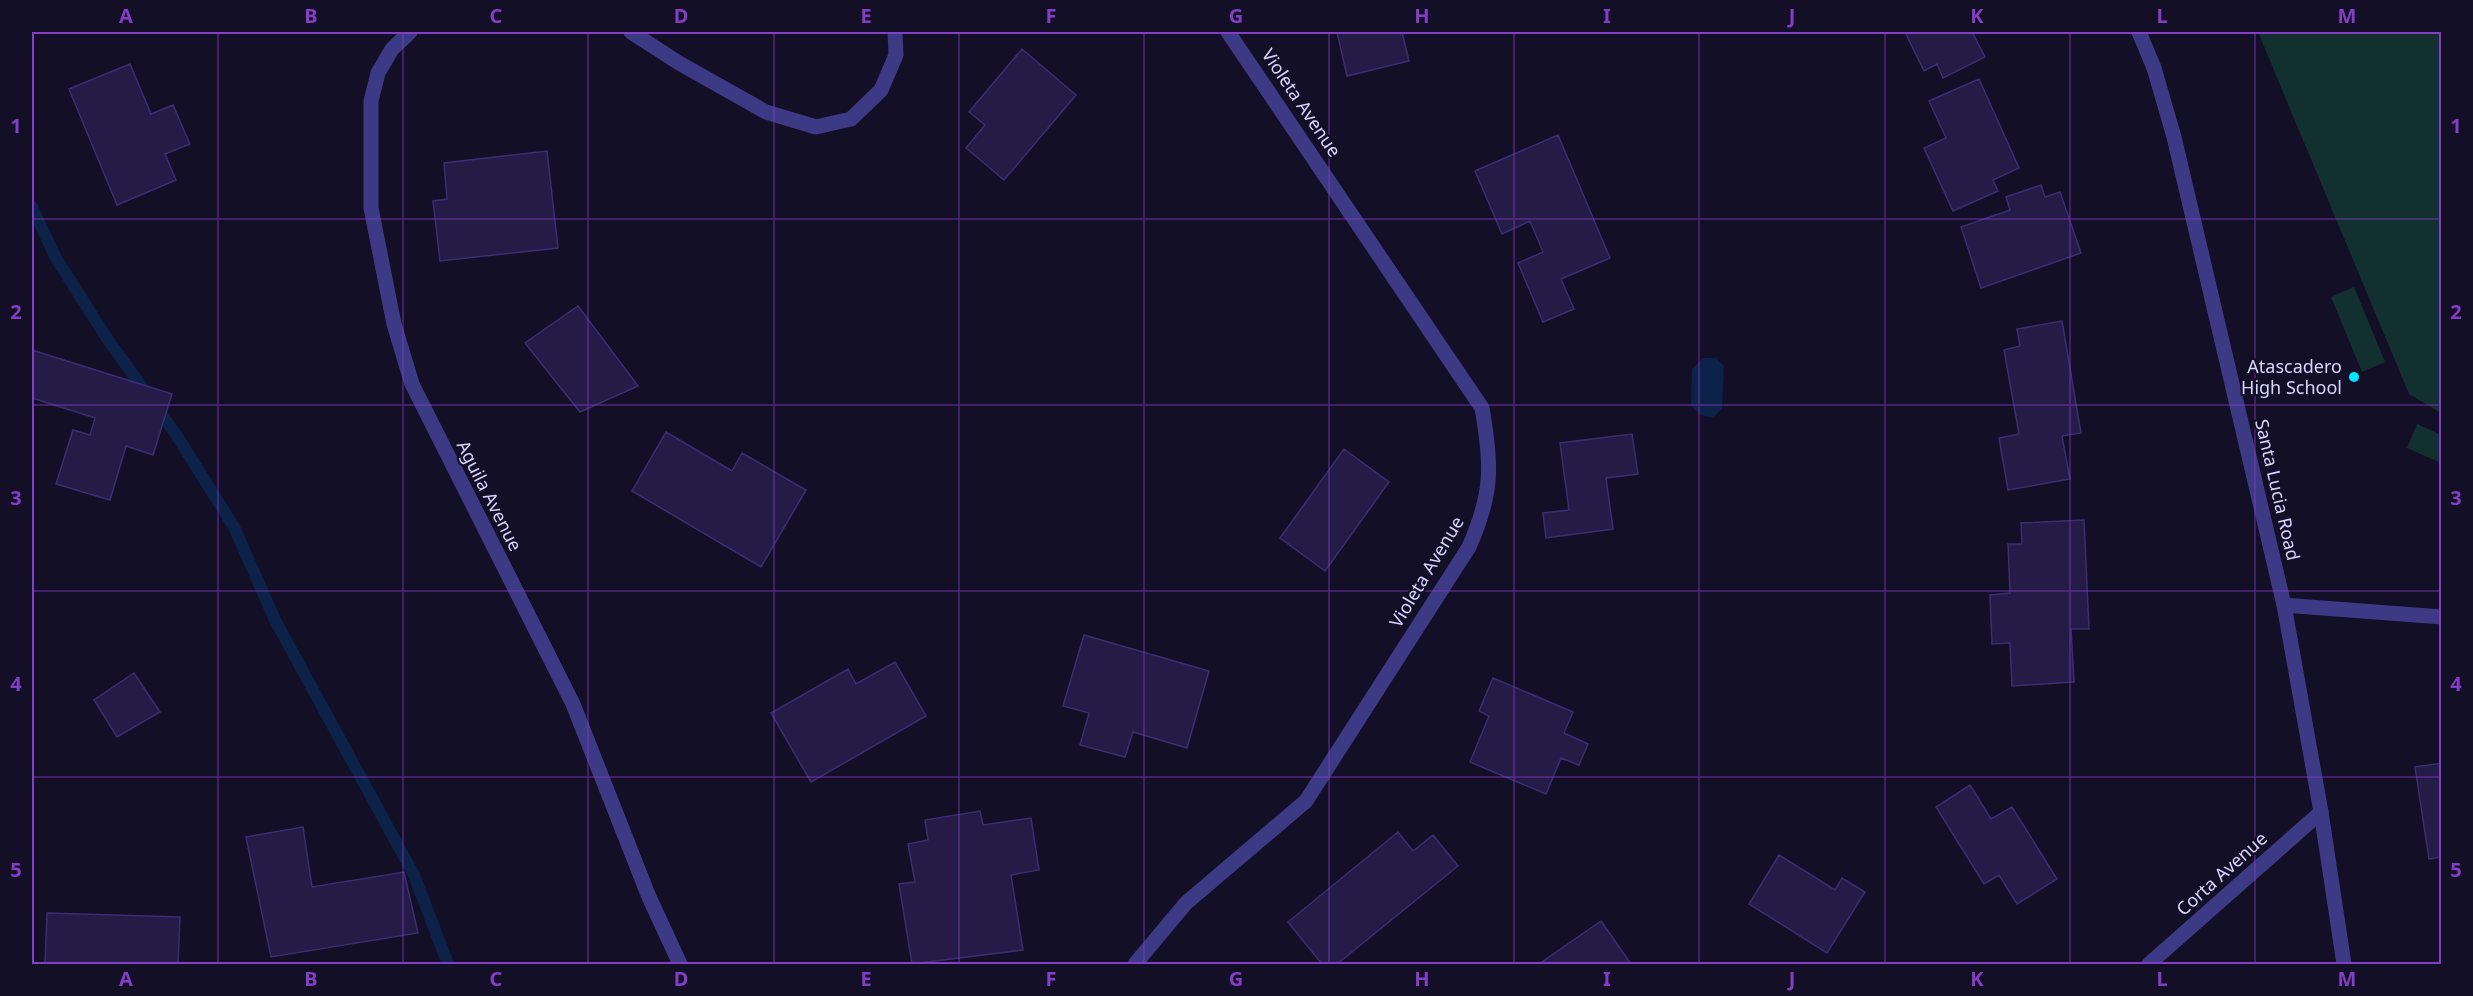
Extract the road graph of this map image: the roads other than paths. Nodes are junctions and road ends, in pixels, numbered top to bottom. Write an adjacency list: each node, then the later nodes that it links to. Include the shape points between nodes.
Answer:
1 (410, 32): 9 (street, Aguila Avenue, via 392,49 378,74 371,101 370,208 394,324 412,384 573,704)
2 (631, 32): 3 (street, via 766,112 816,127 851,119 881,90 896,55)
3 (895, 32)
4 (1228, 32): 10 (street, Violeta Avenue, via 1482,408 1490,454 1489,486 1482,518 1469,547 1306,801 1186,903)
5 (2139, 32): 6 (street, Santa Lucia Road, via 2174,137)
6 (2284, 605): 7 (street); 8 (street, Santa Lucia Road)
7 (2442, 617)
8 (2321, 812): 11 (street, Corta Avenue); 12 (street, Santa Lucia Road)
9 (680, 964)
10 (1135, 964)
11 (2149, 964)
12 (2344, 964)

